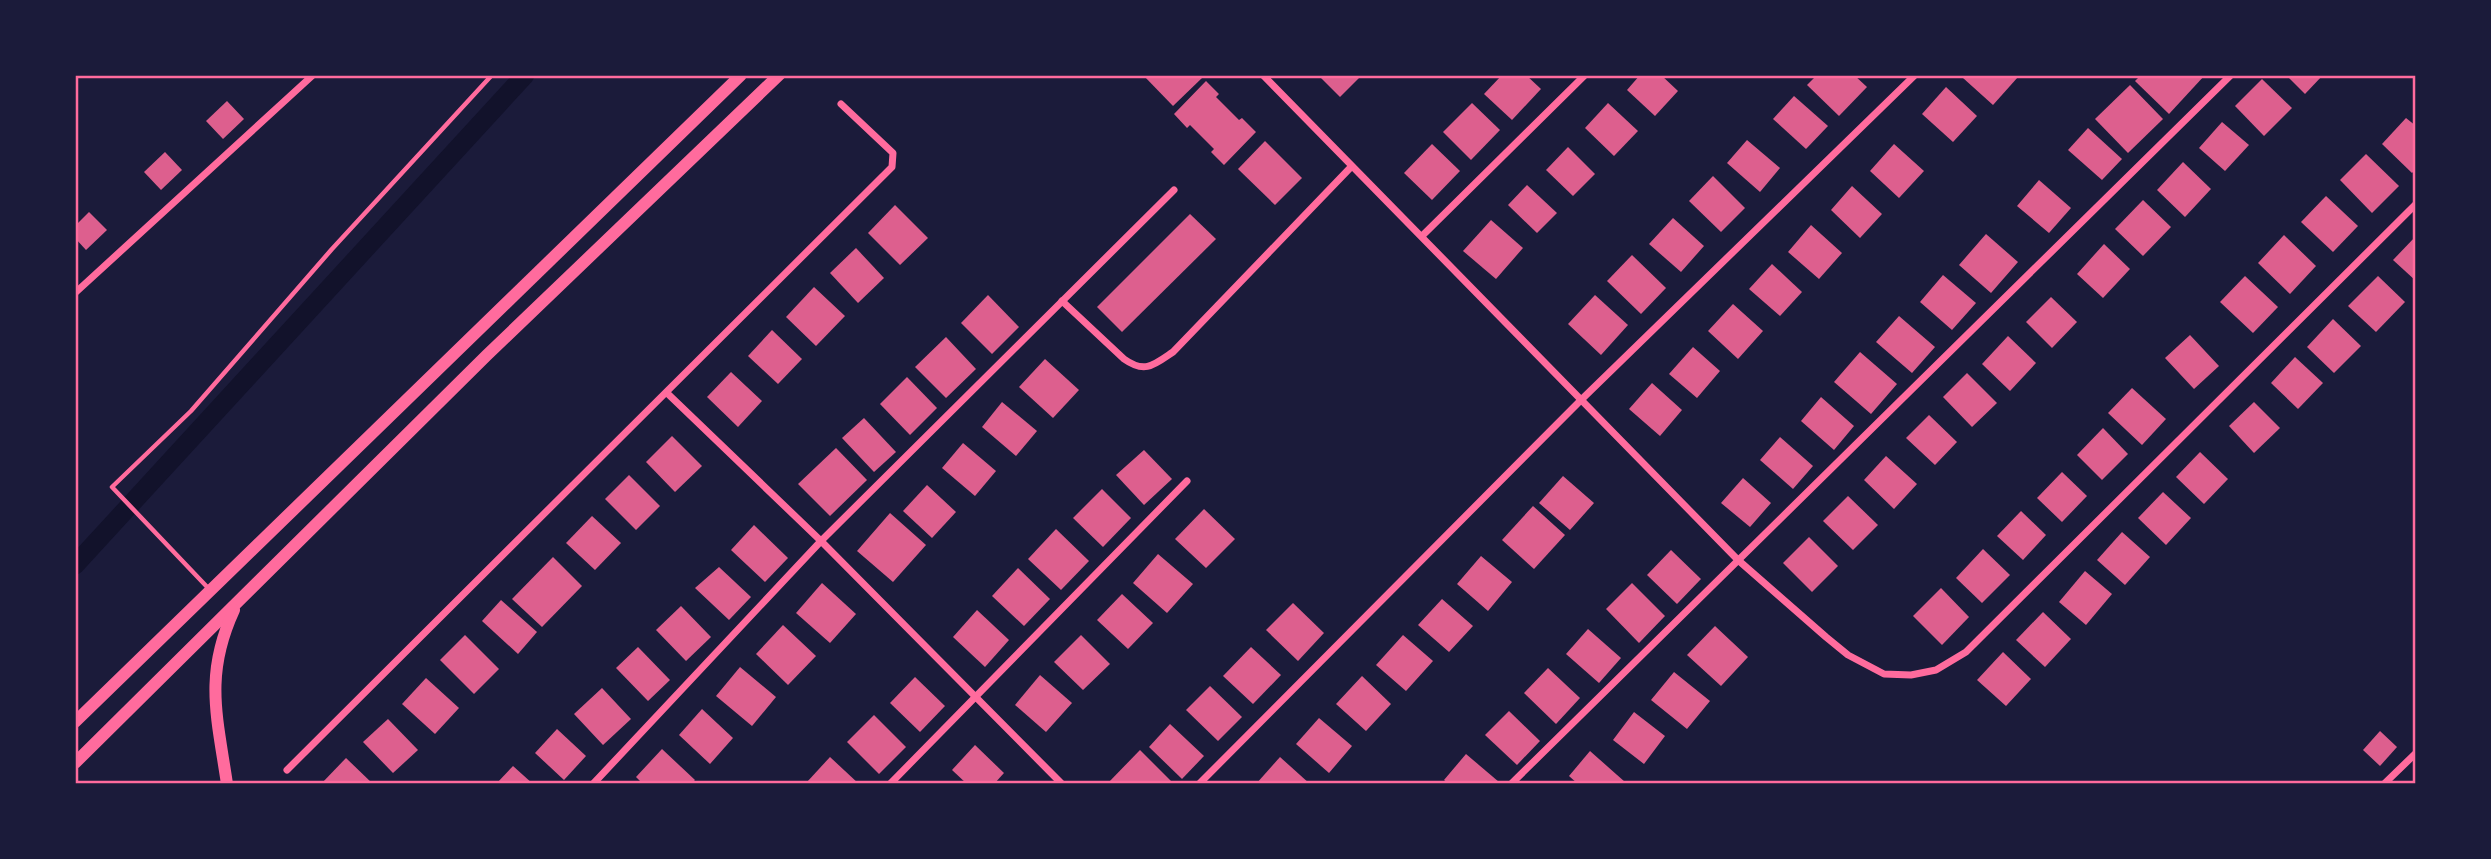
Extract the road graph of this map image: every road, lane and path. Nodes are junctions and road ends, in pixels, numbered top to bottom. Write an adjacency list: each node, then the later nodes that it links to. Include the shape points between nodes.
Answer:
1 (313, 75): 16 (street)
2 (492, 75): 23 (lane, via 332,248 191,411 112,487)
3 (741, 75): 10 (main road)
4 (779, 75): 11 (main road)
5 (1263, 75): 12 (street)
6 (1585, 75): 15 (street)
7 (1915, 75): 19 (street)
8 (2231, 75): 22 (street)
9 (841, 104): 18 (street, via 893,153 892,167)
10 (669, 146): 11 (main road); 23 (main road)
11 (685, 166): 24 (main road)
12 (1351, 167): 15 (street); 17 (street, via 1173,352 1151,367 1135,367 1124,359)
13 (1174, 190): 17 (street)
14 (2416, 204): 22 (street, via 1966,652 1937,670 1884,674 1849,655)
15 (1422, 236): 19 (street)
16 (75, 293)
17 (1062, 300): 21 (street)
18 (667, 393): 21 (street); 29 (street)
19 (1581, 400): 22 (street); 34 (street)
20 (1187, 481): 25 (street)
21 (821, 541): 25 (street); 31 (street)
22 (1738, 560): 35 (street)
23 (211, 590): 26 (main road)
24 (238, 601): 28 (main road); 30 (main road, via 224,633 214,680)
25 (976, 696): 32 (street); 33 (street)
26 (75, 722)
27 (2416, 753): 36 (street)
28 (75, 763)
29 (287, 770)
30 (227, 784)
31 (593, 784)
32 (890, 784)
33 (1062, 784)
34 (1199, 784)
35 (1511, 784)
36 (2384, 784)

